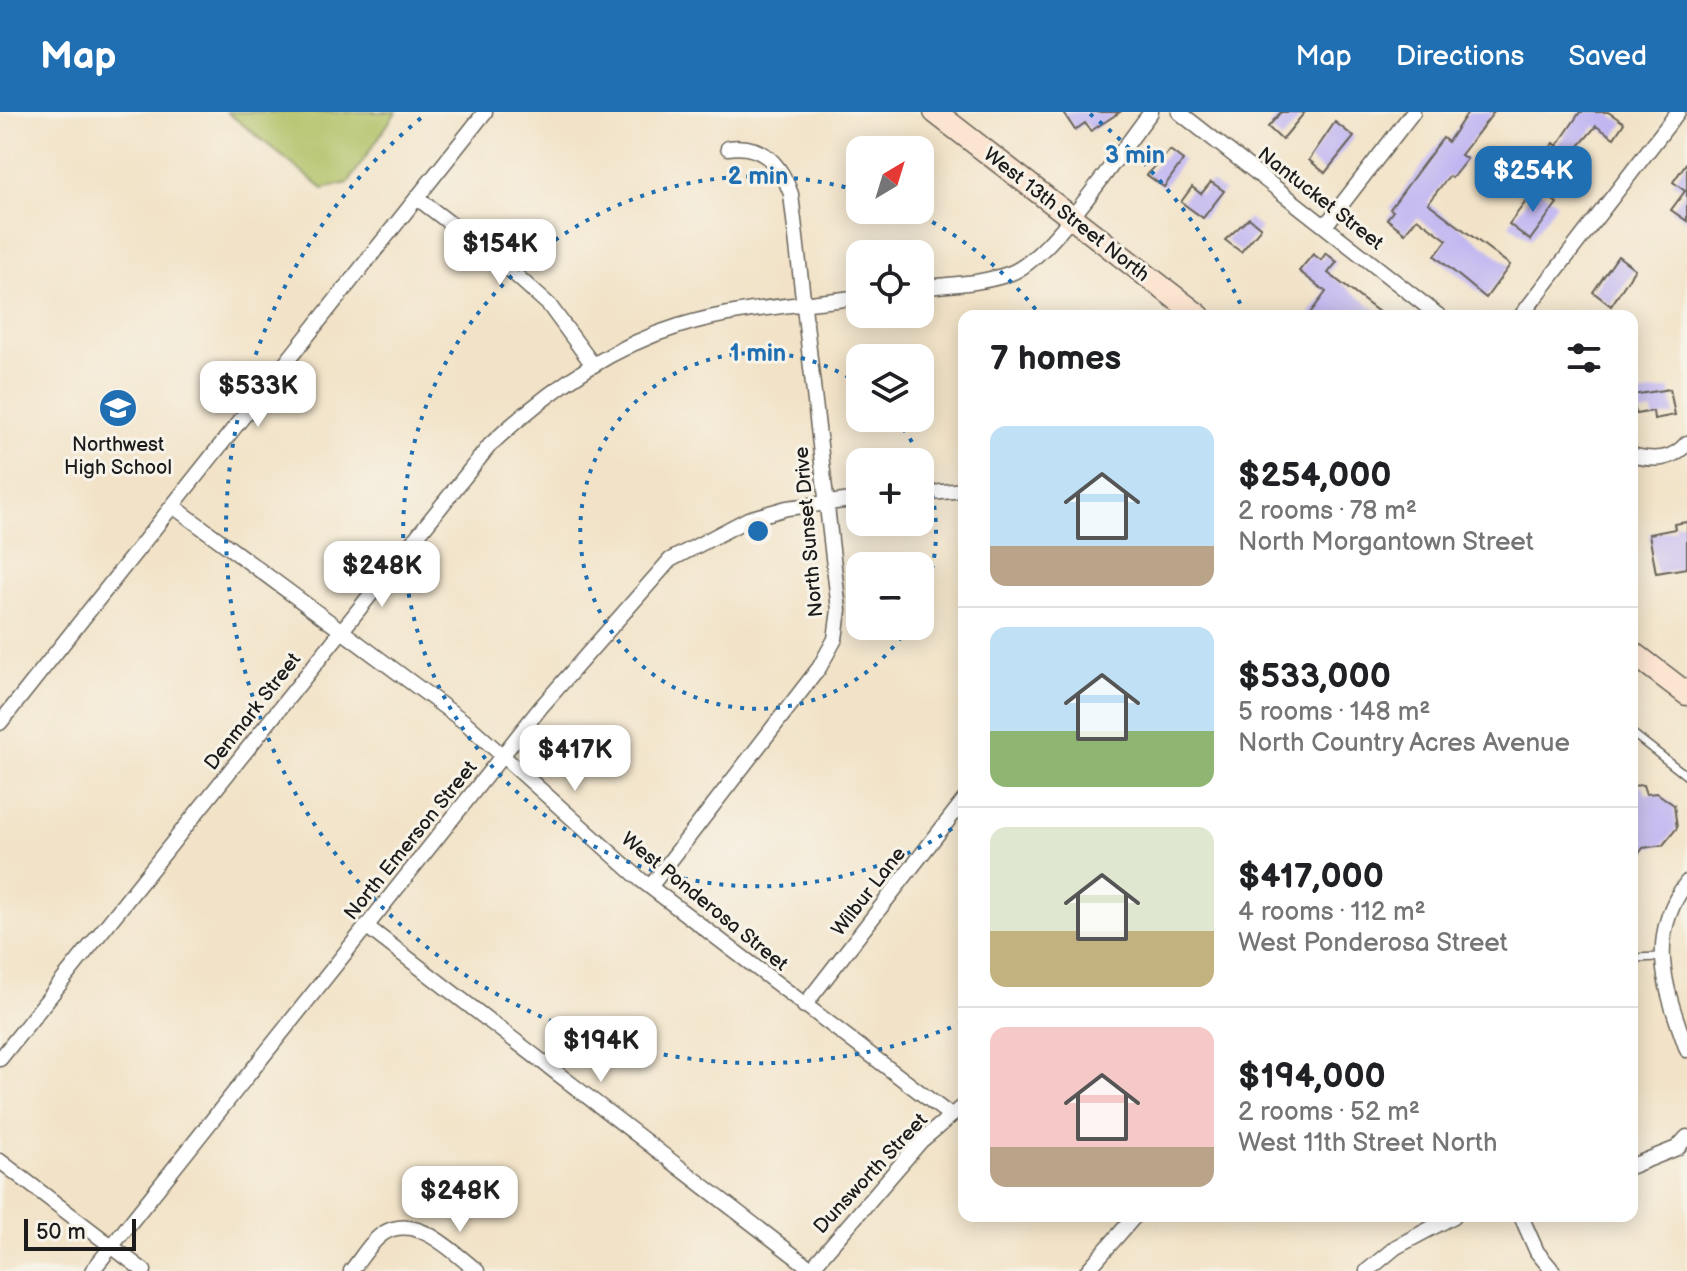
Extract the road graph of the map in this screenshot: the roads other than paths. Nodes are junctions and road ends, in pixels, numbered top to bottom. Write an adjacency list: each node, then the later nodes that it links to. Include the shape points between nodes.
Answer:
1 (485, 112): 8 (street)
2 (935, 112): 9 (street, West 13th Street North)
3 (1151, 112): 9 (street)
4 (1179, 112): 10 (street, Nantucket Street)
5 (1413, 112): 10 (street)
6 (1678, 112): 16 (street)
7 (728, 148): 13 (street, North Sunset Drive, via 746,145 764,154 785,177 796,221)
8 (417, 198): 17 (street, via 549,305); 24 (street)
9 (1070, 216): 11 (street, via 1038,254 1010,274); 14 (street, West 13th Street North)
10 (1325, 226): 15 (street, Nantucket Street)
11 (934, 286)
12 (846, 299): 13 (street, Denmark Street)
13 (805, 305): 17 (street, Denmark Street, via 679,326); 23 (street, North Sunset Drive)
14 (1191, 310)
15 (1431, 310)
16 (1526, 310)
17 (593, 365): 25 (street, Denmark Street, via 541,400 490,445)
18 (1687, 443): 19 (street, via 1679,453 1652,461)
19 (1638, 457)
20 (958, 491): 21 (street)
21 (934, 493)
22 (846, 500): 23 (street, North Emerson Street)
23 (828, 502): 30 (street, North Emerson Street, via 748,519 670,560); 34 (street, North Sunset Drive, via 839,610 835,639 819,668)
24 (173, 506): 25 (street, West Ponderosa Street); 28 (street)
25 (341, 631): 30 (street, West Ponderosa Street); 40 (street, Denmark Street)
26 (1638, 657): 27 (street)
27 (1687, 694)
28 (0, 723)
29 (1638, 738): 31 (lane)
30 (503, 755): 34 (street, West Ponderosa Street); 35 (street, North Emerson Street)
31 (1687, 776)
32 (958, 808): 38 (street, Wilbur Lane)
33 (1687, 882): 36 (street, via 1669,909)
34 (650, 887): 38 (street, West Ponderosa Street)
35 (366, 926): 49 (street, North Emerson Street); 50 (street)
36 (1661, 957): 37 (lane); 39 (street)
37 (1638, 958)
38 (804, 1006): 42 (street, West Ponderosa Street)
39 (1687, 1050)
40 (0, 1059)
41 (958, 1110): 42 (street, Dunsworth Street)
42 (951, 1116): 50 (street, Dunsworth Street, via 921,1141)
43 (1687, 1137): 45 (street, via 1677,1148)
44 (0, 1161): 49 (street)
45 (1638, 1164)
46 (1130, 1222): 55 (street)
47 (1443, 1222): 56 (street, via 1396,1247)
48 (1524, 1222): 57 (street)
49 (111, 1246): 51 (street, North Emerson Street); 52 (street)
50 (811, 1270)
51 (92, 1271)
52 (144, 1271)
53 (351, 1271): 54 (street, via 385,1232 420,1230)
54 (477, 1271)
55 (1087, 1271)
56 (1367, 1271)
57 (1553, 1271)

